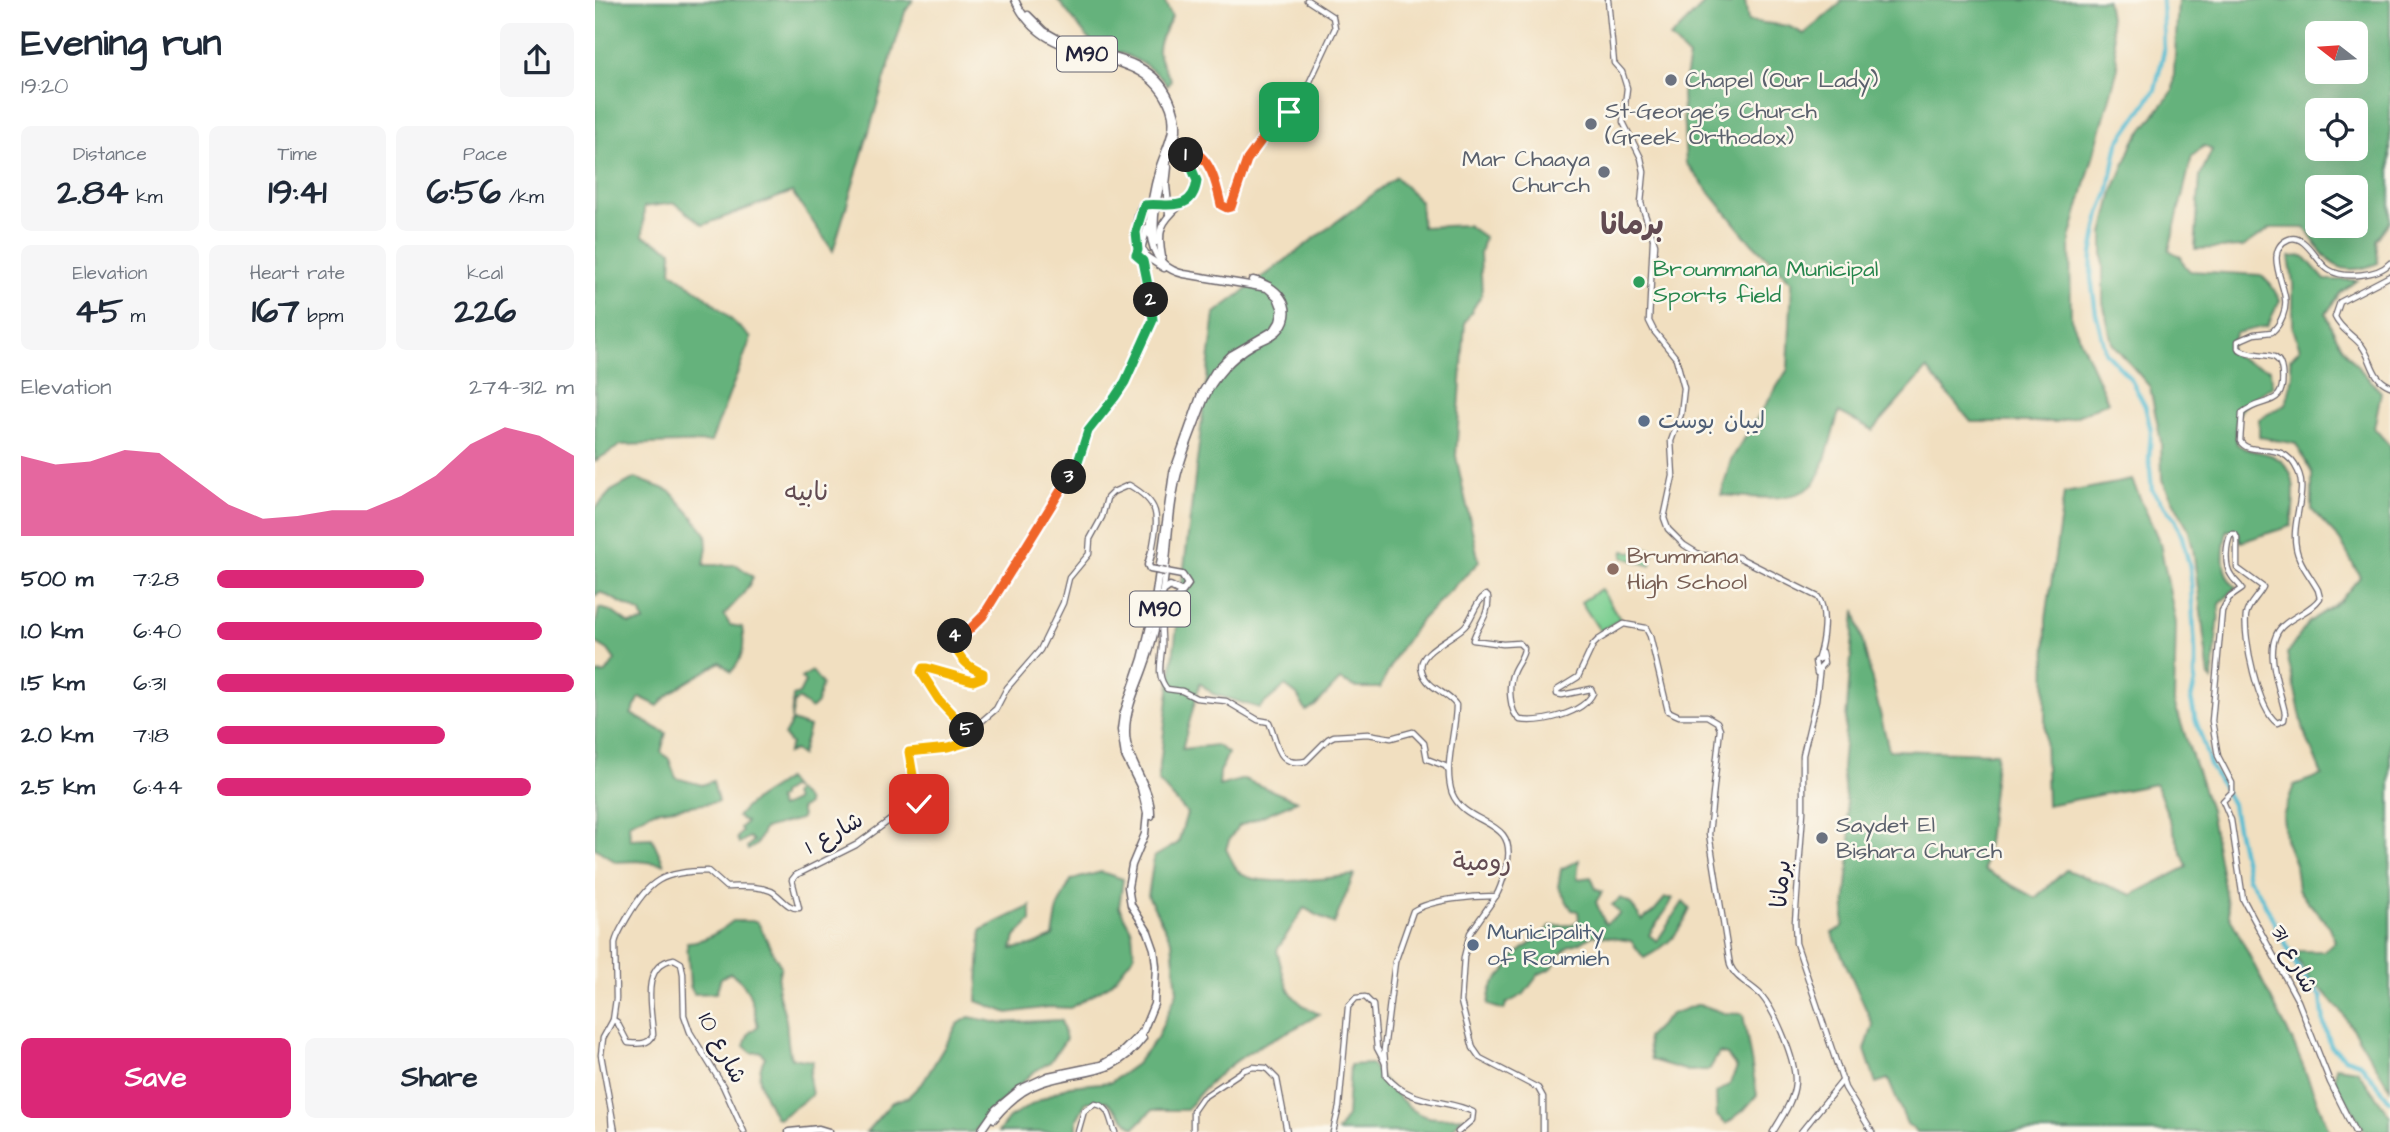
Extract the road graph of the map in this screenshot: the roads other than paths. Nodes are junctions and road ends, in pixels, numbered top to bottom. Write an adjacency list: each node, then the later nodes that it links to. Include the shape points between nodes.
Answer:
1 (1017, 0): 4 (highway, M90, via 1024,16 1047,38 1135,69 1155,83)
2 (1307, 0): 6 (street, via 1335,23 1304,94 1247,160 1232,207 1222,206 1216,181 1197,152 1190,150 1186,159 1197,186)
3 (1608, 0): 29 (street, برمانا, via 1613,63 1626,84 1623,122 1641,158 1641,203 1655,254 1649,321 1676,358 1684,388 1671,441 1673,476 1666,525 1700,555 1738,556 1821,601 1823,665 1818,666 1803,755 1795,929 1800,959)
4 (1172, 108): 5 (highway, M90, via 1177,131); 9 (highway, M90, via 1172,129 1158,171)
5 (1168, 158): 7 (highway); 12 (highway, M90, via 1154,226)
6 (1180, 205): 7 (street); 8 (highway)
7 (1163, 206): 8 (highway); 10 (street, bridge, via 1140,207 1136,232)
8 (1169, 214): 12 (highway, via 1160,231)
9 (1151, 219): 10 (highway); 14 (highway, M90, via 1153,249)
10 (1140, 249): 11 (street, via 1145,251)
11 (1144, 257): 14 (highway); 22 (street, via 1153,320 1122,387 1088,431 1074,469 990,607 971,629 953,639 963,661 984,676 973,681 921,670 939,700)
12 (1162, 257): 17 (highway, M90, via 1183,270 1267,283 1281,295 1286,311 1279,330 1233,359 1209,390 1178,469)
13 (2390, 263): 45 (street, شارع 31, via 2371,273 2336,273 2325,268 2302,242 2286,240 2277,261 2285,295 2280,322 2272,331 2243,337 2237,344 2246,353 2273,357 2281,365 2281,394 2242,414 2240,441 2244,447 2281,452 2298,469 2302,484 2296,510 2296,548 2320,598 2275,635 2273,652 2285,713 2284,720 2277,723 2259,691 2248,654 2246,612 2263,587 2238,568 2237,538 2229,535 2228,567 2242,589 2229,598 2222,611 2212,717 2217,753 2232,783 2223,804 2232,825 2243,899 2298,1002)
14 (1172, 271): 18 (highway, M90, via 1261,286 1275,294 1282,310 1274,330 1237,350 1205,386 1173,473)
15 (2390, 276): 16 (street, via 2340,302 2335,317 2361,345 2378,379)
16 (2390, 386)
17 (1170, 535): 19 (highway); 20 (highway, M90)
18 (1158, 552): 19 (highway, bridge, via 1148,565); 22 (street, via 1153,506 1129,485 1111,494 1091,537 1089,554 1069,578 1063,603 1040,650 993,710); 34 (highway, M90, via 1149,633 1121,730 1125,756 1147,813 1128,887 1131,905 1148,932 1155,957 1152,1012 1137,1040 1120,1054 1101,1065 1048,1076 1020,1088 996,1109)
19 (1167, 572): 21 (highway, via 1186,579 1188,586)
20 (1162, 591): 21 (highway, via 1170,586); 34 (highway, M90, via 1126,731 1152,812 1132,887 1135,905 1151,929 1159,953 1156,1012 1144,1037 1128,1054 1101,1070 1030,1089 1006,1105)
21 (1182, 592): 23 (street, via 1168,606 1161,627 1159,668 1167,689 1226,701 1269,722 1279,752 1291,761 1306,761 1333,736 1391,738 1413,732 1424,743 1427,759 1445,766)
22 (969, 732): 25 (street, شارع 1, via 972,739 965,744 909,752 914,781 925,801 901,812 856,845 796,875 792,880 799,908 792,908 771,891 726,887 708,871 683,871 662,878 637,901 616,936)
23 (1449, 775): 24 (street, via 1462,808 1506,838 1510,852); 42 (street, via 1455,705 1425,676 1422,661 1463,628 1482,597 1488,597 1488,607 1473,640 1519,643 1524,648 1510,687 1514,716 1523,721 1555,718 1590,700 1591,689 1562,695 1556,692 1578,677 1595,643 1624,624 1643,626 1668,711 1679,716 1707,716 1720,729 1709,834 1730,965 1770,1008 1794,1070 1794,1091)
24 (1496, 896): 26 (street, via 1413,911 1395,962); 41 (street, via 1470,933 1461,1002 1478,1056 1533,1084 1541,1093)
25 (613, 1020): 30 (street, via 603,1038 601,1055); 31 (street, شارع 10, via 628,1042 651,1040 652,977 662,963 677,960 683,968 684,1015 690,1032)
26 (1384, 1050): 27 (street); 28 (street)
27 (1378, 1054): 28 (street); 39 (street, via 1373,1005 1365,997 1356,998 1348,1010)
28 (1387, 1068): 40 (street, via 1388,1079 1410,1094 1473,1112 1472,1120)
29 (1843, 1080): 43 (street); 44 (street, برمانا)
30 (613, 1132)
31 (744, 1132)
32 (789, 1132): 33 (highway)
33 (829, 1132)
34 (983, 1132)
35 (1078, 1132): 36 (street, via 1084,1111 1095,1104 1108,1111)
36 (1115, 1132)
37 (1193, 1132): 38 (street, via 1193,1111 1202,1098 1254,1067 1266,1068 1277,1079)
38 (1287, 1132)
39 (1333, 1132)
40 (1458, 1132)
41 (1543, 1132)
42 (1773, 1132)
43 (1801, 1132)
44 (1872, 1132)
45 (2355, 1132)

